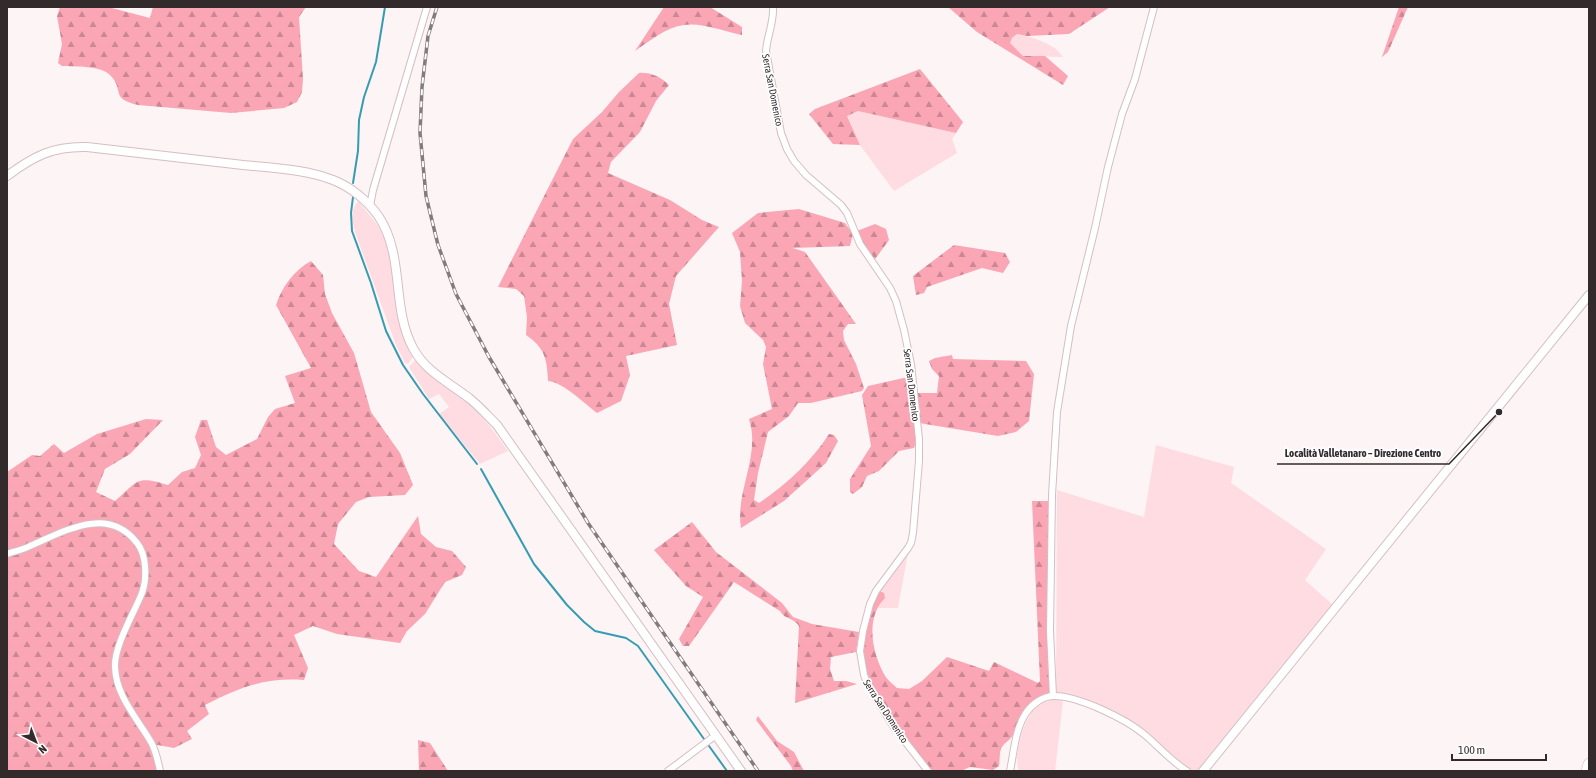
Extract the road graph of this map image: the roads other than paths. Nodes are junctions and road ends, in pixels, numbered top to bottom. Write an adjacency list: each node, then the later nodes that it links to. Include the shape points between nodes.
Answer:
1 (426, 7): 5 (street)
2 (773, 7): 14 (street, Serra San Domenico, via 766,51 781,133 787,149 806,175 847,213 860,244 896,301 911,364 919,439 912,538 870,604 860,651 864,676 869,687 893,726)
3 (1154, 7): 8 (street, via 1108,168 1071,326 1057,412 1052,495 1050,630)
4 (7, 176): 5 (street, via 26,162 45,153 64,148 87,147 315,175 346,186)
5 (370, 206): 9 (street, via 384,225 392,247 404,325 419,357 433,372 474,402 496,425)
6 (1589, 295): 17 (street)
7 (7, 554): 11 (street, via 88,524 115,525 139,545 144,566 142,592 114,665 118,686 152,744)
8 (1053, 696): 15 (street, via 1038,701 1026,712 1018,732); 16 (street, via 1072,699 1131,725)
9 (716, 735): 12 (street); 13 (street)
10 (1589, 764): 18 (highway)
11 (160, 771)
12 (668, 771)
13 (741, 771)
14 (928, 771)
15 (1010, 771)
16 (1186, 771)
17 (1203, 771)
18 (1587, 771)

